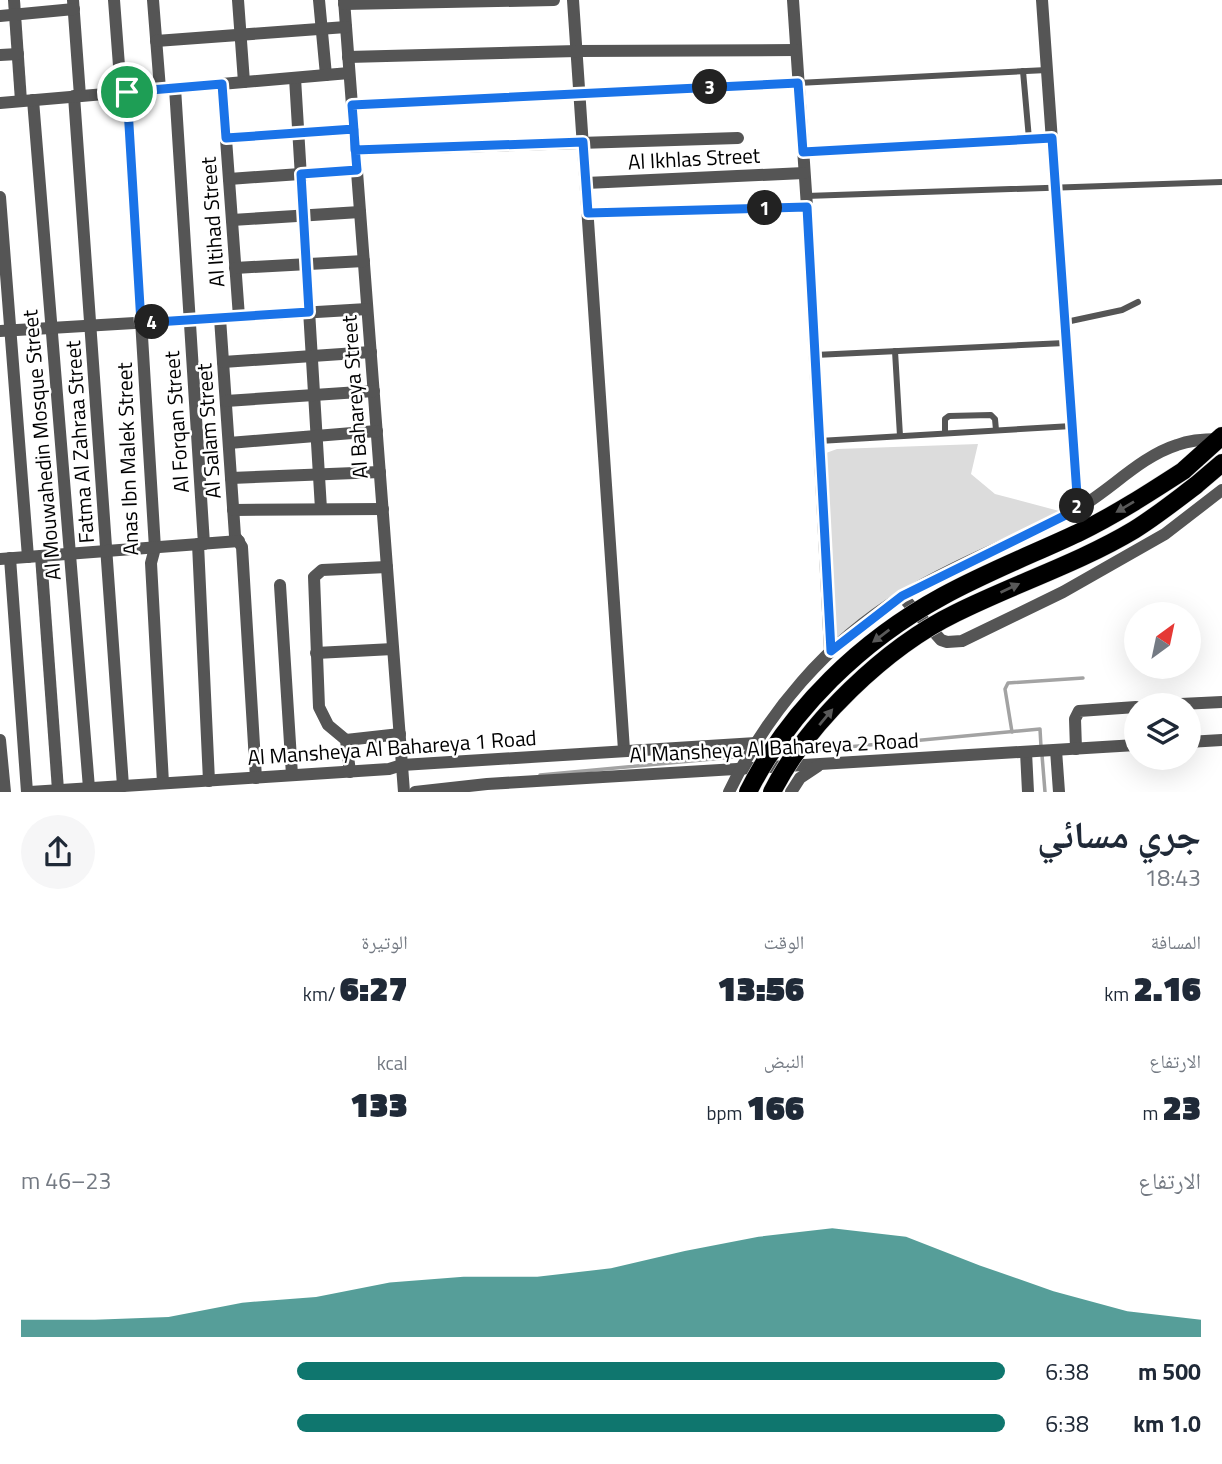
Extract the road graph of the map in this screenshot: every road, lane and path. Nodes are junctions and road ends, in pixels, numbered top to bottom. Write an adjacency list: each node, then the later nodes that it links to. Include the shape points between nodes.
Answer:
1 (14, 0): 12 (street, Al Mouwahedin Mosque Street)
2 (114, 0): 33 (street, Anas Ibn Malek Street)
3 (153, 0): 17 (street)
4 (238, 0): 16 (street)
5 (319, 0): 15 (street)
6 (554, 0): 10 (street)
7 (573, 0): 19 (street)
8 (793, 0): 18 (street)
9 (1042, 0): 23 (street)
10 (344, 2): 14 (street, Al Bahareya Street)
11 (74, 4): 12 (street); 35 (street, Fatma Al Zahraa Street)
12 (15, 14): 13 (street); 20 (street, Al Mouwahedin Mosque Street)
13 (0, 16)
14 (346, 27): 15 (street); 22 (street, Al Bahareya Street)
15 (322, 29): 16 (street); 26 (street)
16 (241, 35): 17 (street); 28 (street)
17 (156, 41): 32 (street)
18 (796, 50): 19 (street); 29 (street)
19 (577, 51): 22 (street); 34 (street)
20 (18, 54): 21 (street); 36 (street, Al Mouwahedin Mosque Street)
21 (0, 55)
22 (348, 57): 25 (street, Al Bahareya Street)
23 (1047, 70): 24 (lane); 43 (street)
24 (1023, 71): 29 (lane); 44 (lane)
25 (349, 73): 26 (street); 38 (street, Al Bahareya Street)
26 (326, 75): 27 (street)
27 (295, 78): 28 (street); 40 (street)
28 (244, 82): 30 (street)
29 (798, 83): 34 (street); 47 (street)
30 (222, 84): 31 (street); 41 (street, Al Itihad Street)
31 (175, 88): 32 (street); 69 (street, Al Forqan Street)
32 (160, 89): 33 (street)
33 (124, 92): 35 (street); 71 (street, Anas Ibn Malek Street)
34 (579, 94): 38 (street); 45 (street)
35 (77, 96): 36 (street); 72 (street, Fatma Al Zahraa Street)
36 (27, 100): 37 (street); 73 (street, Al Mouwahedin Mosque Street)
37 (0, 103)
38 (352, 105): 39 (street, Al Bahareya Street)
39 (354, 129): 40 (street); 46 (street, Al Bahareya Street)
40 (298, 133): 41 (street); 50 (street)
41 (226, 138): 51 (street, Al Itihad Street)
42 (738, 138): 45 (street)
43 (1052, 138): 44 (lane); 54 (street)
44 (1029, 139): 47 (lane)
45 (583, 142): 46 (street); 53 (street)
46 (355, 150): 48 (street, Al Bahareya Street)
47 (803, 152): 49 (street)
48 (357, 170): 50 (street); 57 (street, Al Bahareya Street)
49 (804, 173): 53 (street, Al Ikhlas Street); 56 (street)
50 (301, 174): 51 (street); 59 (street)
51 (229, 179): 60 (street, Al Itihad Street)
52 (1222, 182): 54 (lane)
53 (586, 183): 58 (street)
54 (1055, 189): 56 (lane); 70 (street)
55 (0, 197): 74 (street)
56 (807, 201): 58 (street); 78 (street)
57 (360, 212): 59 (street); 61 (street, Al Bahareya Street)
58 (588, 213): 126 (street)
59 (303, 216): 60 (street); 62 (street)
60 (232, 220): 63 (street, Al Itihad Street)
61 (364, 261): 62 (street); 65 (street, Al Bahareya Street)
62 (306, 264): 63 (street); 66 (street)
63 (235, 268): 67 (street, Al Itihad Street)
64 (1138, 302): 70 (lane, via 1122,310)
65 (367, 309): 66 (street); 77 (street, Al Bahareya Street)
66 (309, 312): 67 (street); 79 (street)
67 (239, 317): 68 (street)
68 (220, 318): 69 (street); 80 (street, Al Salam Street)
69 (190, 320): 71 (street); 103 (street, Al Forqan Street)
70 (1064, 322): 75 (street)
71 (141, 323): 72 (street); 104 (street, Anas Ibn Malek Street)
72 (91, 326): 73 (street); 105 (street, Fatma Al Zahraa Street)
73 (52, 328): 74 (street); 106 (street, Al Mouwahedin Mosque Street)
74 (5, 331): 107 (street)
75 (1065, 343): 76 (lane); 84 (street)
76 (895, 351): 78 (lane); 89 (lane)
77 (371, 352): 79 (street); 81 (street, Al Bahareya Street)
78 (815, 355): 91 (street)
79 (312, 356): 80 (street); 82 (street)
80 (223, 362): 83 (street, Al Salam Street)
81 (374, 391): 82 (street); 86 (street, Al Bahareya Street)
82 (314, 395): 83 (street); 88 (street)
83 (226, 401): 92 (street, Al Salam Street)
84 (1072, 425): 85 (lane); 100 (street)
85 (996, 430): 87 (lane); 87 (lane, via 991,415 949,416)
86 (377, 431): 88 (street); 94 (street, Al Bahareya Street)
87 (945, 433): 89 (lane)
88 (316, 436): 92 (street); 95 (street)
89 (900, 436): 91 (lane)
90 (1221, 438): 100 (street, via 1166,449); 147 (main road, one-way to 147, bridge, via 1183,471 1122,510 943,596 885,633 807,704)
91 (819, 441): 113 (street)
92 (229, 443): 96 (street, Al Salam Street)
93 (1222, 463): 148 (main road, one-way to 93, bridge, via 824,718 898,651 953,614 1135,530)
94 (380, 472): 95 (street); 99 (street, Al Bahareya Street)
95 (319, 474): 96 (street); 98 (street)
96 (231, 478): 101 (street, Al Salam Street)
97 (1222, 490): 111 (street, via 1165,534 1088,579 962,641 941,640)
98 (321, 509): 99 (street); 101 (street)
99 (383, 509): 109 (street, Al Bahareya Street)
100 (1078, 509): 111 (street)
101 (233, 510): 102 (street, Al Salam Street)
102 (239, 541): 103 (street); 134 (street, Al Salam Street)
103 (201, 544): 104 (street); 135 (street, Al Forqan Street)
104 (155, 548): 105 (street); 136 (street, Anas Ibn Malek Street, via 151,563)
105 (107, 551): 106 (street); 137 (street, Fatma Al Zahraa Street)
106 (70, 554): 107 (street); 138 (street, Al Mouwahedin Mosque Street)
107 (34, 557): 108 (street); 140 (street)
108 (5, 559): 143 (street)
109 (387, 567): 112 (street, Al Bahareya Street); 114 (street, via 315,574)
110 (280, 585): 133 (street)
111 (902, 596): 113 (street)
112 (393, 649): 114 (street); 118 (street, Al Bahareya Street)
113 (831, 651): 123 (street)
114 (316, 653): 120 (street, via 320,710 328,725)
115 (1222, 702): 116 (street)
116 (1201, 703)
117 (1124, 708): 125 (street, via 1079,711)
118 (400, 734): 120 (street); 129 (street, Al Bahareya Street)
119 (0, 740): 142 (street)
120 (346, 740): 132 (street)
121 (1222, 740): 122 (street)
122 (1201, 741)
123 (756, 743): 126 (street, Al Mansheya Al Bahareya 1 Road); 131 (street)
124 (1124, 746): 125 (street, Al Mansheya Al Bahareya 2 Road)
125 (1076, 749): 127 (street, Al Mansheya Al Bahareya 2 Road)
126 (624, 750): 129 (street, Al Mansheya Al Bahareya 1 Road)
127 (1056, 750): 128 (street, Al Mansheya Al Bahareya 2 Road); 151 (street)
128 (1026, 752): 130 (street, Al Mansheya Al Bahareya 2 Road); 150 (street)
129 (402, 765): 132 (street, Al Mansheya Al Bahareya 1 Road); 144 (street, Al Bahareya Street)
130 (818, 766): 131 (street, Al Mansheya Al Bahareya 2 Road); 149 (street, via 800,778)
131 (740, 770): 139 (street, Al Mansheya Al Bahareya 2 Road); 146 (street)
132 (350, 772): 133 (street, Al Mansheya Al Bahareya 1 Road)
133 (292, 775): 134 (street, Al Mansheya Al Bahareya 1 Road)
134 (256, 778): 135 (street, Al Mansheya Al Bahareya 1 Road)
135 (209, 781): 136 (street, Al Mansheya Al Bahareya 1 Road)
136 (163, 783): 137 (street, Al Mansheya Al Bahareya 1 Road)
137 (123, 786): 141 (street, Al Mansheya Al Bahareya 1 Road)
138 (89, 788): 140 (street, Al Mansheya Al Bahareya 1 Road); 141 (street, Al Mansheya Al Bahareya 1 Road)
139 (488, 788): 145 (street, Al Mansheya Al Bahareya 2 Road)
140 (58, 790): 143 (street, Al Mansheya Al Bahareya 1 Road)
141 (106, 790)
142 (5, 792)
143 (28, 792)
144 (404, 792)
145 (415, 792)
146 (729, 792)
147 (748, 792)
148 (772, 792)
149 (791, 792)
150 (1028, 792)
151 (1059, 792)

